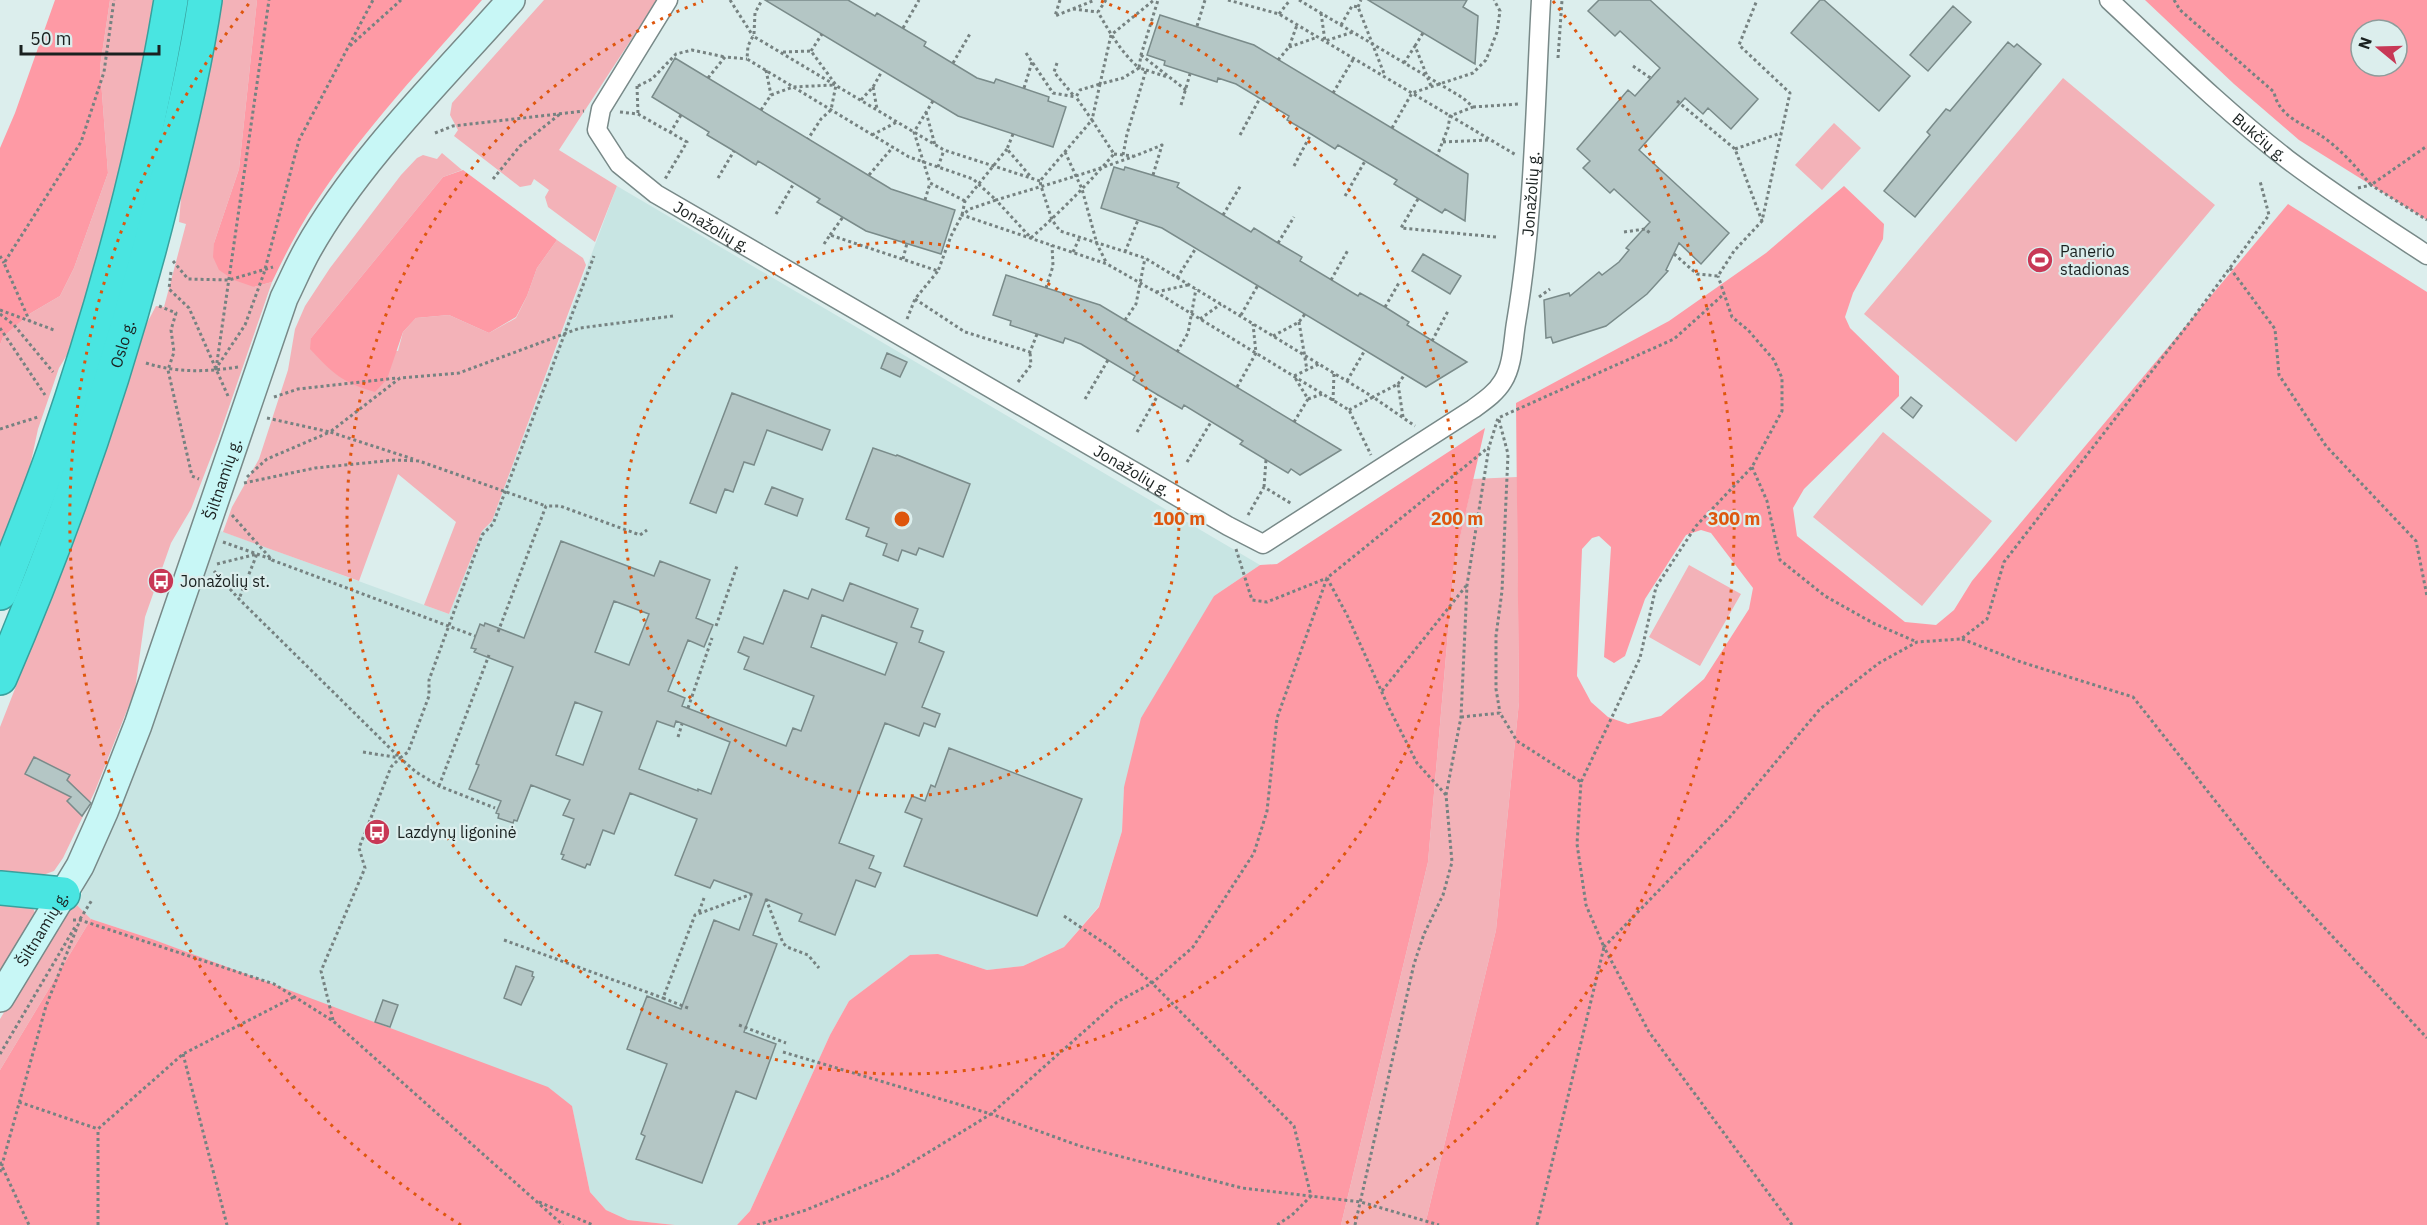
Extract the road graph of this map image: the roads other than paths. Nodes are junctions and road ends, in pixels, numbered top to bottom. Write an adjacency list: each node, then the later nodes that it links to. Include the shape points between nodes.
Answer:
1 (171, 0): 8 (highway, Oslo g., via 141,147 90,339 55,448)
2 (205, 0): 9 (highway, Oslo g., via 172,160 123,343 61,528)
3 (511, 0): 11 (street, Šiltnamių g., via 392,134 346,193 309,248 284,298 254,421 220,488 138,725 80,866)
4 (668, 0): 5 (street, Jonažolių g., via 601,109 597,130 619,164 650,190 1263,544 1490,397 1504,380 1522,279)
5 (1542, 0)
6 (2109, 0): 7 (street, Bukčių g., via 2287,159)
7 (2427, 255)
8 (0, 593)
9 (0, 678)
10 (0, 888): 11 (highway)
11 (70, 908): 12 (street, Šiltnamių g.)
12 (0, 998)

